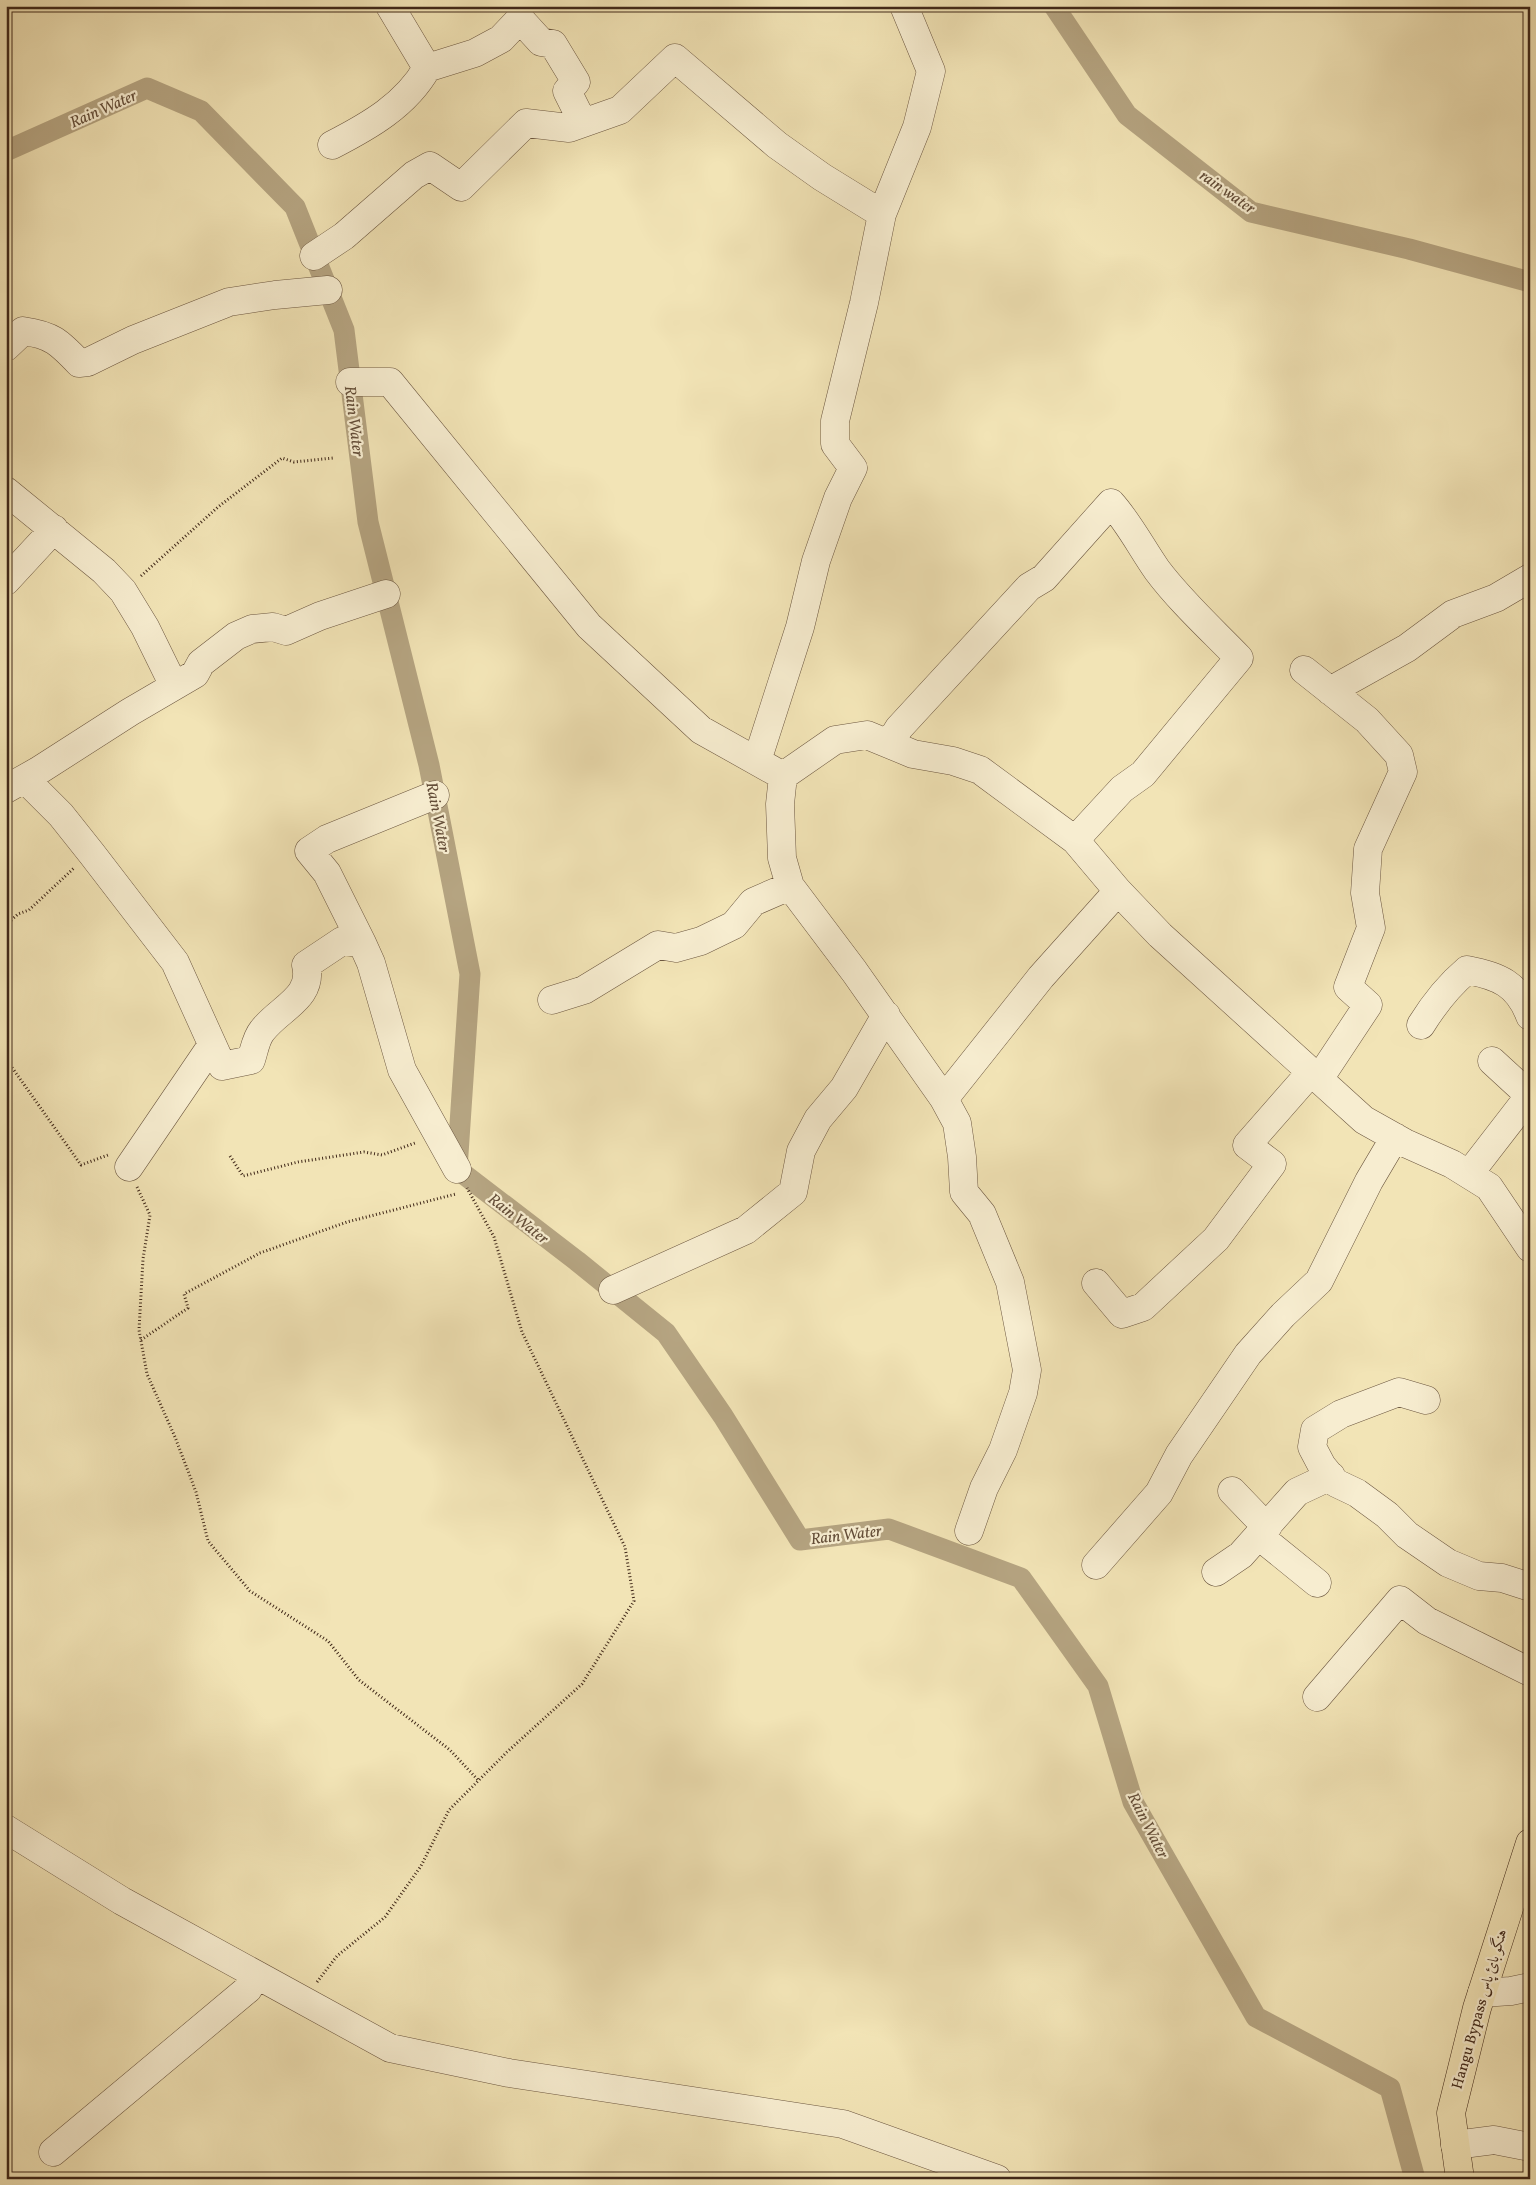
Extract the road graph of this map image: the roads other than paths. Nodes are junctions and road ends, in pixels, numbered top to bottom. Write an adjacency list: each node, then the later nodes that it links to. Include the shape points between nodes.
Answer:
1 (390, 6): 3 (street)
2 (904, 6): 6 (street, via 932,71 917,127)
3 (427, 68): 4 (street, via 475,53 501,39 520,19 541,42 553,44 576,82 567,91); 5 (street, via 417,86 382,116)
4 (583, 123): 6 (street, via 620,110 675,58 777,145); 7 (street, via 569,128 526,123 461,187 430,166 414,175 344,236)
5 (332, 145)
6 (882, 214): 20 (street, via 835,421 835,444 853,468 838,498 816,561 800,627)
7 (314, 256)
8 (328, 290): 9 (street, via 229,302 133,340 88,362 78,363 58,342 45,334 23,330)
9 (6, 347)
10 (350, 382): 20 (street, via 390,382 589,626 701,730)
11 (6, 491): 12 (street)
12 (54, 529): 14 (street); 17 (street, via 123,591)
13 (1530, 578): 18 (street, via 1496,598 1453,614 1407,648)
14 (6, 581)
15 (386, 594): 17 (street, via 286,631 273,627 236,636 201,663 195,674)
16 (1304, 670): 18 (street)
17 (174, 686): 22 (street)
18 (1330, 691): 34 (street, via 1367,720 1399,755 1403,772 1368,849 1365,893 1371,928 1348,987 1368,1005)
19 (889, 744): 21 (street, via 868,735 836,740); 24 (street, via 913,754 980,770); 24 (street, via 898,728 1029,587 1044,578 1111,503 1126,520 1156,569 1187,607 1238,658 1143,774 1122,789)
20 (757, 761): 21 (street)
21 (783, 776): 25 (street, via 780,804 782,858)
22 (16, 784): 32 (street, via 60,815 175,962)
23 (435, 795): 27 (street, via 327,839 309,851 327,873)
24 (1075, 840): 26 (street)
25 (790, 886): 28 (street, via 753,902 734,925 701,941 676,948 658,945 584,990); 29 (street)
26 (1118, 892): 34 (street, via 1160,935); 36 (street, via 1041,977)
27 (362, 943): 32 (street, via 342,941 306,965 308,973 301,996 276,1015 261,1032 250,1060 222,1066); 40 (street, via 371,963 402,1070)
28 (552, 1000)
29 (886, 1015): 36 (street); 43 (street, via 844,1088 818,1119 801,1151 793,1192 746,1230)
30 (1530, 1016): 31 (street, via 1524,1002 1509,984 1489,974 1467,970 1452,983)
31 (1421, 1025)
32 (212, 1045): 38 (street)
33 (1492, 1061): 35 (street)
34 (1315, 1075): 37 (street, via 1364,1120); 42 (street, via 1247,1145 1272,1164 1216,1239 1143,1307 1122,1314)
35 (1530, 1095): 39 (street)
36 (944, 1099): 47 (street, via 957,1123 964,1192 982,1214 1010,1282 1028,1370 1003,1450 984,1488)
37 (1395, 1137): 39 (street); 49 (street, via 1319,1281 1248,1354 1179,1455 1159,1493)
38 (129, 1167)
39 (1469, 1174): 41 (street, via 1489,1187)
40 (463, 1180)
41 (1530, 1248)
42 (1096, 1283)
43 (613, 1290)
44 (1426, 1400): 45 (street, via 1399,1392 1341,1414 1315,1430 1312,1447)
45 (1330, 1476): 48 (street, via 1297,1492); 52 (street, via 1448,1563 1479,1576 1502,1578)
46 (1232, 1491): 48 (street, via 1256,1516)
47 (969, 1531)
48 (1264, 1531): 50 (street, via 1241,1555); 51 (street)
49 (1096, 1565)
50 (1216, 1572)
51 (1317, 1583)
52 (1530, 1587)
53 (1530, 1672): 54 (street, via 1427,1621 1400,1600)
54 (1317, 1697)
55 (6, 1829): 57 (street, via 122,1901)
56 (1530, 1843): 59 (main road, Hangu Bypass ہنگو بائ پاس)
57 (254, 1974): 62 (street, via 248,1989); 63 (street, via 390,2048 510,2073 843,2124)
58 (1530, 1987): 59 (street)
59 (1482, 1993): 60 (main road, Hangu Bypass ہنگو بائ پاس, via 1451,2113)
60 (1455, 2145): 61 (street, via 1494,2140); 64 (main road, Hangu Bypass ہنگو بائ پاس)
61 (1530, 2147)
62 (53, 2152)
63 (997, 2179)
64 (1460, 2179)

